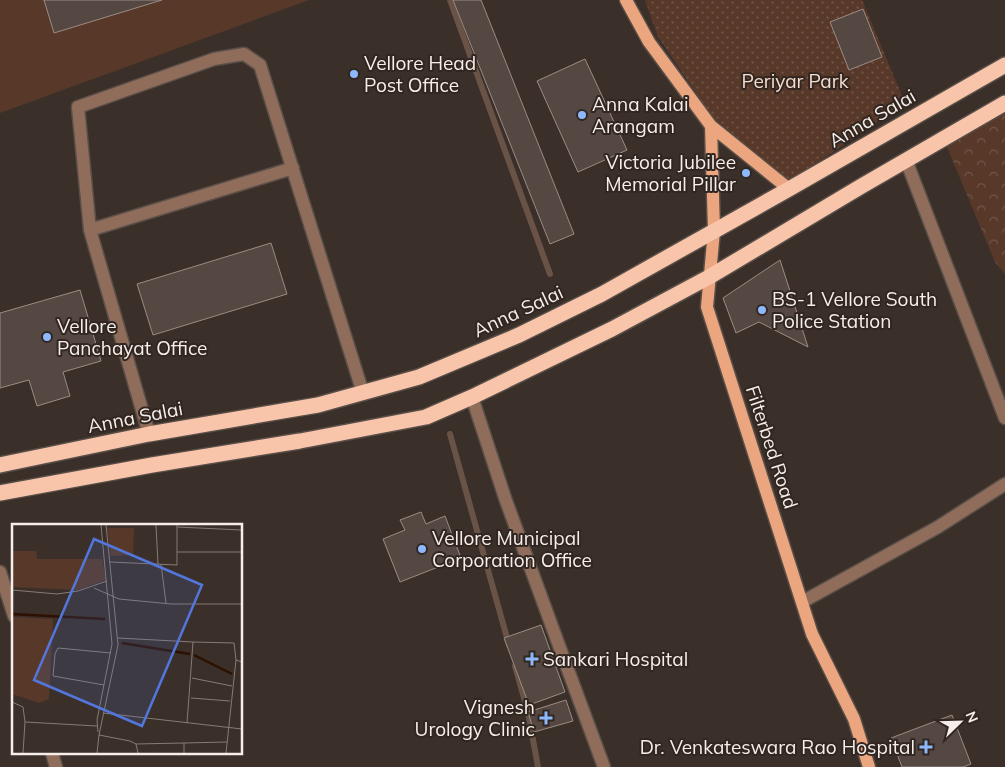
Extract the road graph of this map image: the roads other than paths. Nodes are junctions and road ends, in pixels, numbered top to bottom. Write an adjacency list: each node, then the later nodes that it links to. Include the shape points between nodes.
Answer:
1 (626, 0): 4 (main road, via 649,42)
2 (1005, 65): 7 (highway, Anna Salai)
3 (1005, 103): 5 (highway)
4 (711, 126): 7 (main road); 9 (main road, Filterbed Road)
5 (906, 160): 10 (highway); 13 (street)
6 (293, 168): 8 (street); 8 (street, via 260,65 244,54 214,59 78,107); 11 (street)
7 (789, 189): 9 (highway, Anna Salai)
8 (90, 230): 14 (street)
9 (714, 231): 10 (main road, Filterbed Road); 11 (highway, Anna Salai, via 602,294 519,335 420,377)
10 (709, 277): 12 (highway, via 612,329); 19 (main road, Filterbed Road, via 707,307)
11 (363, 393): 14 (highway, Anna Salai, via 318,405)
12 (472, 397): 17 (highway, via 426,417); 23 (street, via 505,498)
13 (1005, 418)
14 (149, 434): 15 (highway, Anna Salai)
15 (0, 465)
16 (1005, 484): 19 (street, via 938,527)
17 (0, 492)
18 (0, 572): 20 (street)
19 (802, 602): 24 (main road, Filterbed Road, via 812,634 854,719)
20 (12, 610)
21 (52, 754): 22 (street)
22 (56, 767)
23 (604, 767)
24 (868, 767)

